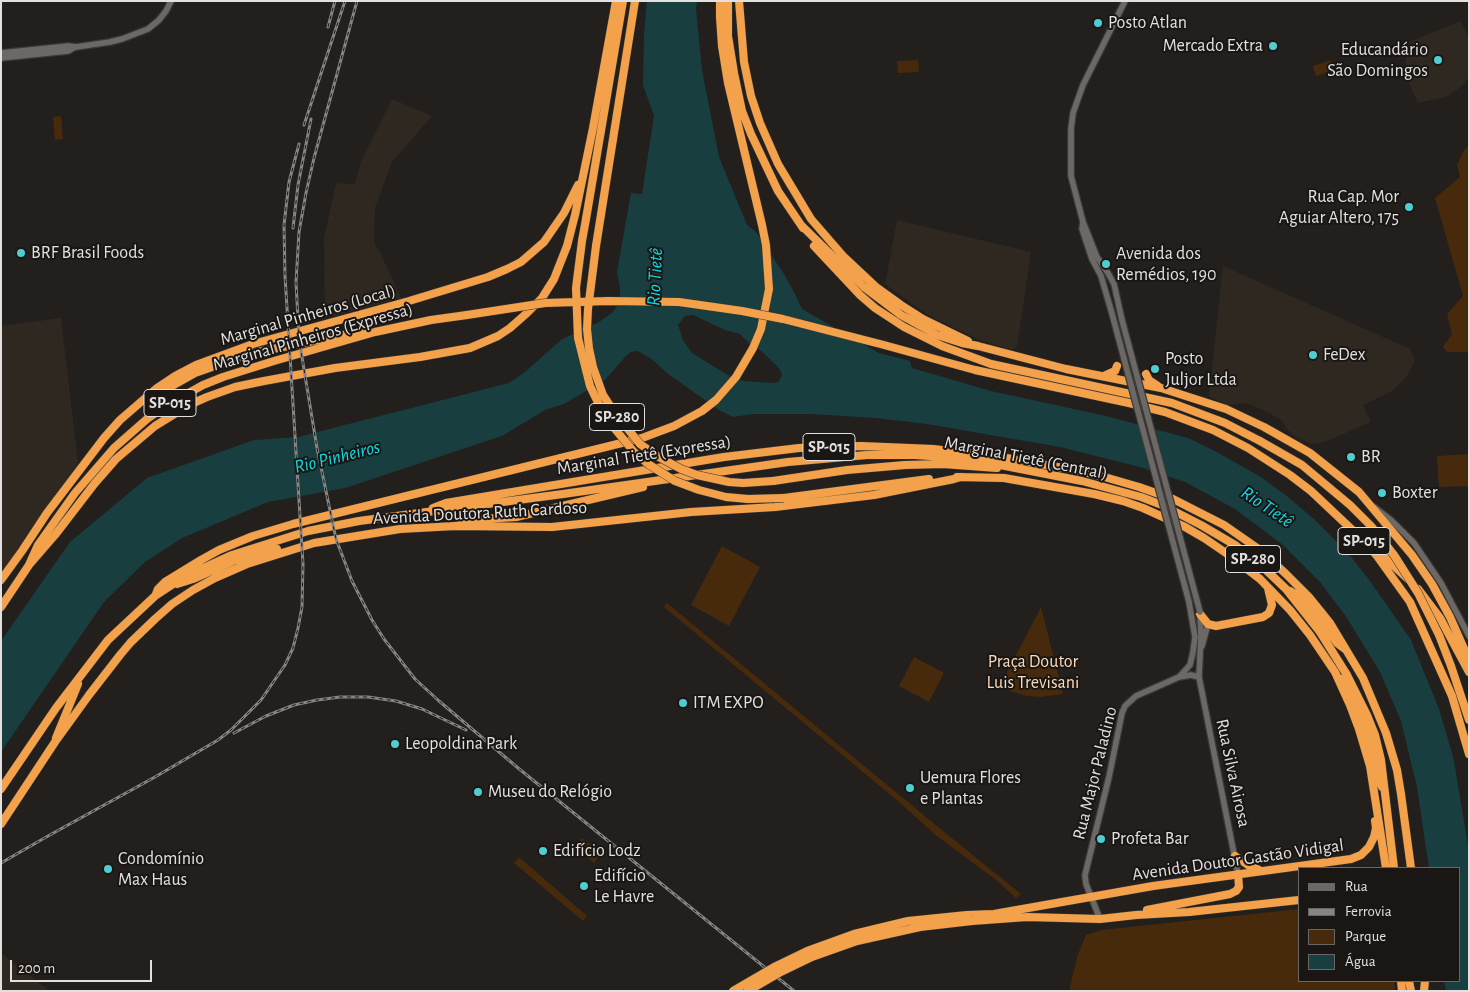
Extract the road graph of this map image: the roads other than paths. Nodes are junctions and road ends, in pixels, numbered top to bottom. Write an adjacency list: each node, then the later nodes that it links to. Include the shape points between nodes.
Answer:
1 (171, 1): 9 (main road, via 162,16 148,29 110,42)
2 (616, 1): 12 (highway)
3 (622, 1): 24 (highway, bridge, via 576,288 578,338 590,386 605,417 648,464 675,480 726,497 784,498)
4 (634, 1): 25 (highway, SP-280, bridge, via 588,309 587,330 593,367 603,395 614,412 640,444 657,456 680,469 729,482)
5 (720, 1): 37 (highway, via 728,83 766,245 769,289 761,329 746,363 716,400 674,426 642,438 270,531 201,560 165,582)
6 (728, 1): 14 (highway, via 728,36 742,111 778,191)
7 (739, 1): 16 (highway, via 744,62 751,96 778,164 811,219 876,287 923,319)
8 (1125, 2): 13 (main road, via 1083,85 1073,113 1071,176)
9 (76, 47): 10 (main road); 11 (main road, via 68,51)
10 (1, 53)
11 (1, 58)
12 (582, 177): 21 (highway, Marginal Pinheiros (Local), via 550,234 533,252 508,269 222,355 175,376); 32 (highway, via 568,246 554,279 542,298 510,328 470,348 264,381 189,405 155,426 116,460)
13 (1083, 222): 39 (main road, bridge, via 1097,257 1114,284); 48 (main road, bridge, via 1082,229 1111,310 1189,602 1193,652 1190,664)
14 (801, 225): 16 (highway, via 864,288 901,315 937,335); 50 (highway, bridge, via 815,246 860,295 904,327 942,346 991,364 1172,403 1225,423 1302,465 1371,526 1415,586 1434,622)
15 (375, 332): 21 (highway, via 343,334 242,357 195,373); 28 (highway, Marginal Pinheiros (Expressa) / SP-015, bridge, via 545,303 679,302 742,311 976,370 1165,412 1213,430 1248,448 1304,486); 32 (highway, Marginal Pinheiros (Expressa) / SP-015, via 223,377 197,388 146,419 97,467 56,519)
16 (978, 346): 19 (highway)
17 (1117, 366): 19 (highway, via 1115,371)
18 (1146, 374): 20 (highway)
19 (1103, 376): 20 (highway)
20 (1161, 388): 26 (highway, via 1226,409 1287,440 1336,473 1360,492)
21 (136, 405): 33 (highway, Marginal Pinheiros (Local), via 104,438)
22 (1009, 467): 23 (highway, Marginal Tietê (Central), via 966,459 892,454 833,457); 25 (highway, SP-015, via 905,465); 30 (highway, Marginal Tietê (Central) / SP-015, via 1082,481 1141,497)
23 (742, 469): 27 (highway, Marginal Tietê (Central)); 29 (highway, via 734,475 664,483 516,517 467,520)
24 (961, 477): 29 (highway, Avenida Doutora Ruth Cardoso, via 867,496 785,506 685,512 552,527); 35 (highway, via 1004,478 1123,501 1171,520 1204,538)
25 (773, 481)
26 (1370, 505): 41 (main road, via 1414,543 1441,583); 44 (highway, via 1432,584)
27 (428, 512): 34 (highway, Marginal Tietê (Expressa) / SP-015, via 308,531 232,555); 43 (highway, Marginal Tietê (Expressa) / SP-015, via 446,503 756,452 824,447 903,447 970,453 1118,480 1193,508 1238,534 1271,559 1320,610)
28 (1337, 515): 46 (highway, via 1350,523 1418,588 1440,618); 52 (highway, SP-015, via 1377,556 1410,602 1452,696)
29 (455, 526): 31 (highway, Avenida Doutora Ruth Cardoso, via 400,529 314,543)
30 (1216, 534): 36 (highway, SP-280, via 1248,555)
31 (291, 550): 34 (highway, via 283,548 256,554 186,582); 51 (highway, Avenida Doutora Ruth Cardoso, via 233,569 172,604 120,655)
32 (28, 565): 38 (highway, Marginal Pinheiros (Expressa) / SP-015)
33 (1, 580)
34 (173, 584): 37 (highway, Marginal Tietê (Expressa) / SP-015)
35 (1267, 586): 40 (highway, via 1272,605 1270,613 1220,626); 45 (highway, via 1300,621)
36 (1286, 589): 43 (highway, via 1297,595); 54 (highway, via 1325,639 1360,699 1378,746)
37 (155, 596): 47 (highway, SP-015, via 108,640)
38 (1, 607)
39 (1200, 613): 40 (highway); 42 (main road)
40 (1208, 624): 42 (main road)
41 (1469, 636)
42 (1200, 650): 49 (main road)
43 (1348, 652): 60 (highway, SP-015, via 1372,697 1391,750)
44 (1469, 660)
45 (1335, 672): 54 (highway, via 1346,684 1359,712 1377,777); 55 (highway, via 1359,729 1370,766)
46 (1469, 672)
47 (80, 675): 51 (highway); 53 (highway, SP-015)
48 (1179, 677): 49 (main road); 63 (main road, Rua Major Paladino, via 1136,696 1122,713 1086,869 1085,881)
49 (1199, 677): 57 (main road, Rua Silva Airosa)
50 (1469, 720)
51 (55, 743): 56 (highway, Avenida Doutora Ruth Cardoso)
52 (1469, 754)
53 (1, 789)
54 (1385, 792): 59 (highway)
55 (1376, 804): 58 (highway); 61 (highway, Avenida Doutor Gastão Vidigal, via 1374,837 1370,847 1361,855)
56 (1, 824)
57 (1235, 856): 61 (highway); 62 (main road, Rua Silva Airosa)
58 (1386, 867)
59 (1394, 867)
60 (1412, 867)
61 (1261, 871): 62 (highway, Avenida Doutor Gastão Vidigal)
62 (1238, 874): 63 (highway, Avenida Doutor Gastão Vidigal); 65 (highway, via 1239,887 1230,894 1146,910)
63 (1092, 897): 66 (highway, Avenida Doutor Gastão Vidigal); 67 (main road, Rua Major Paladino)
64 (1298, 900): 65 (highway)
65 (1136, 915): 67 (highway)
66 (969, 918): 67 (highway); 68 (highway, bridge, via 908,922 854,934 784,962); 69 (highway, bridge, via 858,942 812,957)
67 (1100, 919)
68 (733, 991)
69 (748, 991)

